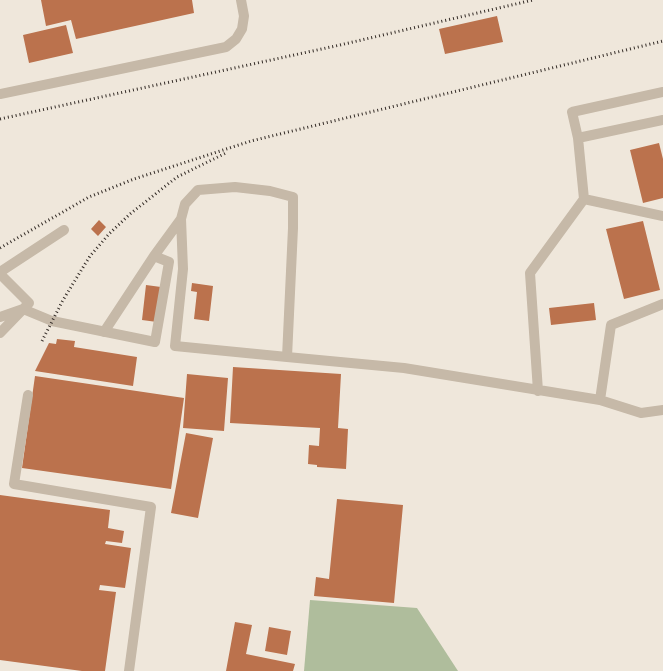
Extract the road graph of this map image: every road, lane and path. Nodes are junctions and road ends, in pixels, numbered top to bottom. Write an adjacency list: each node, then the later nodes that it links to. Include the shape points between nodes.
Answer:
1 (241, 0): 3 (street, via 244,16 242,29 236,39 226,47)
2 (663, 92): 5 (street, via 572,112)
3 (0, 94)
4 (663, 120): 5 (street)
5 (578, 138): 6 (street)
6 (584, 199): 7 (street); 18 (street, via 530,273)
7 (663, 216)
8 (181, 219): 10 (street); 17 (street, via 183,269 175,346); 17 (street, via 185,204 198,190 235,187 270,191 293,197)
9 (64, 230): 11 (street)
10 (154, 256): 15 (street); 15 (street, via 169,262 155,342)
11 (0, 273): 13 (street, via 29,303)
12 (663, 304): 20 (street, via 611,325)
13 (23, 309): 14 (street); 15 (street, via 52,321); 16 (street)
14 (0, 317)
15 (104, 332)
16 (0, 333)
17 (287, 358): 18 (street, via 404,368)
18 (538, 390): 20 (street)
19 (28, 395): 22 (street, via 14,484 151,507)
20 (600, 400): 21 (street, via 641,413)
21 (663, 410)
22 (129, 671)

